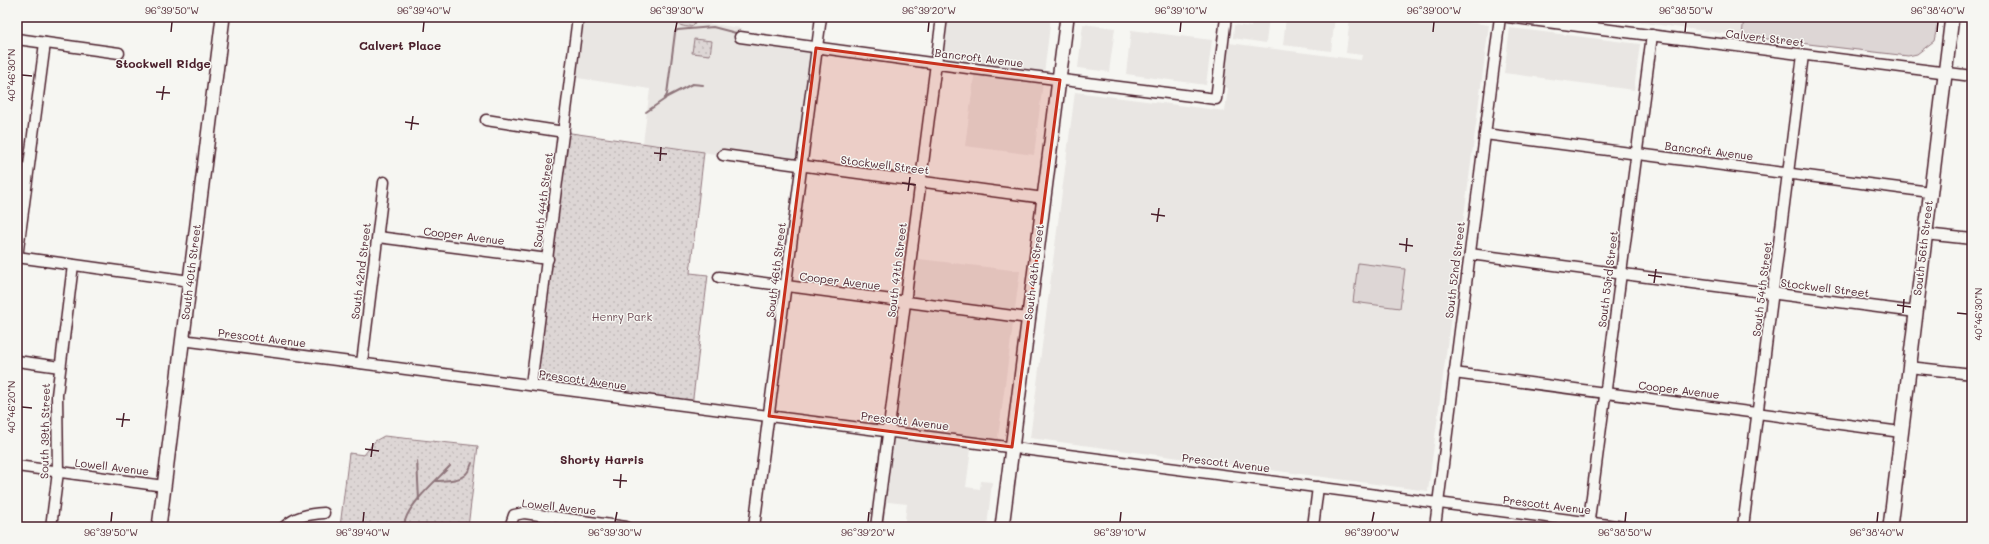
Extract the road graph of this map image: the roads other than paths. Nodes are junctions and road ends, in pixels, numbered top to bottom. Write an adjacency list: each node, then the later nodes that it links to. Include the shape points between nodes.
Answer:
1 (223, 17): 41 (main road, South 40th Street)
2 (578, 17): 22 (street, South 44th Street)
3 (820, 17): 14 (street, South 46th Street)
4 (942, 17): 17 (street, South 47th Street)
5 (1068, 17): 20 (main road, South 48th Street)
6 (1226, 17): 20 (street, Bancroft Avenue, via 1216,99)
7 (1500, 17): 23 (street, South 52nd Street)
8 (1508, 17): 10 (street, Calvert Street)
9 (1952, 17): 18 (main road, South 56th Street)
10 (1652, 35): 16 (street, Calvert Street); 24 (street, South 53rd Street)
11 (740, 37): 14 (street, Bancroft Avenue)
12 (17, 39): 13 (street)
13 (45, 43): 15 (street); 36 (street)
14 (816, 48): 17 (street, Bancroft Avenue); 26 (street, South 46th Street)
15 (119, 53)
16 (1803, 55): 18 (street, Calvert Street); 27 (street, South 54th Street)
17 (936, 64): 20 (street, Bancroft Avenue); 29 (street, South 47th Street)
18 (1944, 73): 19 (street, Calvert Street); 30 (main road, South 56th Street)
19 (1972, 76)
20 (1060, 80): 31 (main road, South 48th Street)
21 (486, 120): 22 (street)
22 (564, 132): 37 (street, South 44th Street)
23 (1485, 134): 24 (street, Bancroft Avenue); 35 (street, South 52nd Street)
24 (1637, 154): 27 (street, Bancroft Avenue); 39 (street, South 53rd Street)
25 (723, 155): 26 (street, Stockwell Street)
26 (801, 167): 29 (street, Stockwell Street); 42 (street, South 46th Street)
27 (1789, 174): 30 (street, Bancroft Avenue); 43 (street, South 54th Street)
28 (384, 182): 33 (street, South 42nd Street)
29 (920, 182): 31 (street, Stockwell Street); 44 (street, South 47th Street)
30 (1930, 192): 32 (main road, South 56th Street)
31 (1044, 198): 46 (main road, South 48th Street)
32 (1925, 234): 34 (street); 45 (main road, South 56th Street)
33 (378, 237): 37 (street, Cooper Avenue); 49 (street, South 42nd Street)
34 (1972, 240)
35 (1470, 254): 39 (street, Stockwell Street); 52 (street, South 52nd Street)
36 (17, 257): 38 (street)
37 (548, 259): 54 (street, South 44th Street)
38 (73, 265): 41 (street); 50 (street, South 39th Street)
39 (1621, 274): 43 (street, Stockwell Street); 55 (street, South 53rd Street)
40 (720, 278): 42 (street, Cooper Avenue)
41 (190, 281): 47 (main road, South 40th Street)
42 (786, 286): 44 (street, Cooper Avenue); 57 (street, South 46th Street)
43 (1773, 293): 45 (street, Stockwell Street); 56 (street, South 54th Street)
44 (905, 302): 46 (street, Cooper Avenue); 58 (street, South 47th Street)
45 (1916, 312): 51 (main road, South 56th Street)
46 (1028, 318): 60 (main road, South 48th Street)
47 (182, 340): 49 (street, Prescott Avenue); 63 (main road, South 40th Street)
48 (17, 361): 50 (street)
49 (362, 363): 54 (street, Prescott Avenue)
50 (60, 367): 62 (street, South 39th Street, via 57,395)
51 (1909, 367): 53 (street); 59 (main road, South 56th Street)
52 (1454, 373): 55 (street, Cooper Avenue); 65 (street, South 52nd Street)
53 (1972, 374)
54 (531, 385): 57 (street, Prescott Avenue)
55 (1606, 393): 56 (street, Cooper Avenue); 67 (street, South 53rd Street)
56 (1758, 413): 59 (street, Cooper Avenue); 79 (street, South 54th Street)
57 (769, 416): 58 (street, Prescott Avenue); 73 (street, South 46th Street)
58 (888, 431): 60 (street, Prescott Avenue); 74 (street, South 47th Street)
59 (1901, 432): 80 (main road, South 56th Street)
60 (1012, 447): 64 (street, Prescott Avenue); 75 (main road, South 48th Street)
61 (17, 466): 62 (street, Lowell Avenue)
62 (58, 472): 63 (street, Lowell Avenue); 68 (street, South 39th Street)
63 (164, 486): 69 (main road, South 40th Street)
64 (1318, 487): 65 (street, Prescott Avenue); 76 (street)
65 (1438, 503): 67 (street, Prescott Avenue); 77 (street, South 52nd Street)
66 (324, 513): 70 (street, via 308,514)
67 (1589, 525): 78 (street, Prescott Avenue)
68 (51, 527)
69 (159, 527)
70 (284, 527)
71 (510, 527): 72 (street, Lowell Avenue, via 514,515 524,513)
72 (626, 527)
73 (754, 527)
74 (876, 527)
75 (1002, 527)
76 (1313, 527)
77 (1435, 527)
78 (1624, 527)
79 (1743, 527)
80 (1890, 527)

